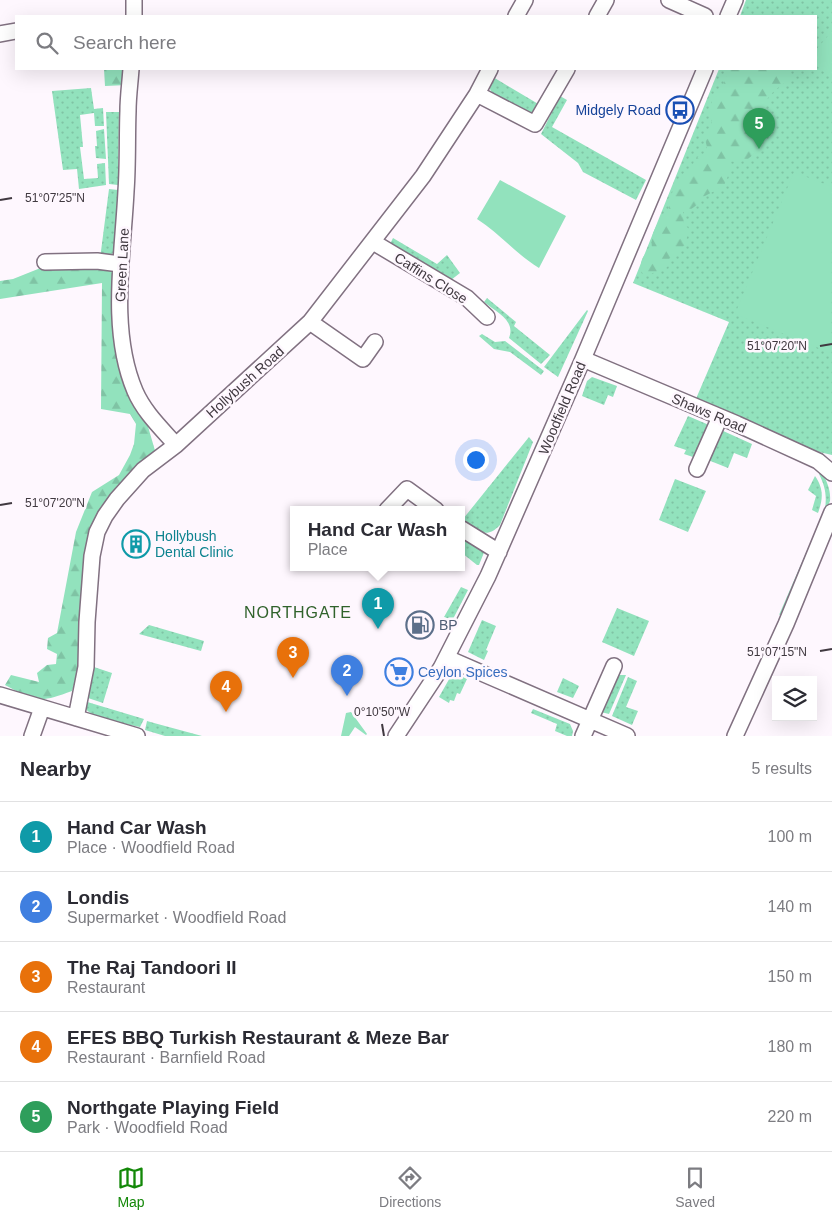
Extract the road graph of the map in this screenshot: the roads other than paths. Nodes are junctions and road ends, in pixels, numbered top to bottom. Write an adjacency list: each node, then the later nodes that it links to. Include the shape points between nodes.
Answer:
1 (134, 0): 6 (street)
2 (525, 0): 7 (street)
3 (606, 0): 8 (street)
4 (669, 0): 9 (street)
5 (735, 0): 10 (street)
6 (134, 15)
7 (517, 15)
8 (598, 15)
9 (703, 15)
10 (728, 15)
11 (15, 31): 12 (street)
12 (0, 34)
13 (131, 70): 20 (street, Green Lane)
14 (489, 70): 17 (street, Hollybush Road)
15 (566, 70): 17 (street, via 535,124)
16 (705, 70): 24 (street, Woodfield Road)
17 (477, 94): 18 (street, Hollybush Road, via 423,176)
18 (373, 242): 21 (street, Caffins Close, via 466,298); 22 (street, Hollybush Road)
19 (45, 262): 20 (street)
20 (120, 264): 26 (street, Green Lane, via 120,322 126,363 135,391 150,416)
21 (488, 317)
22 (310, 322): 23 (street, via 363,359); 26 (street, Hollybush Road)
23 (375, 342)
24 (583, 359): 25 (street, Shaws Road); 33 (street, Woodfield Road)
25 (720, 417): 27 (street); 28 (street, Shaws Road, via 818,461)
26 (176, 445): 38 (street, Hollybush Road, via 131,482 105,516 98,532 92,556 86,667)
27 (696, 469)
28 (832, 473)
29 (391, 506): 30 (street, via 407,489)
30 (430, 506)
31 (832, 512): 45 (street)
32 (465, 531): 33 (street)
33 (499, 552): 34 (street, Woodfield Road)
34 (447, 658): 39 (street); 42 (street, Woodfield Road)
35 (614, 666): 39 (street)
36 (0, 695): 37 (street)
37 (42, 708): 38 (street); 40 (street)
38 (76, 718): 41 (street)
39 (591, 720): 43 (street); 44 (street)
40 (32, 736)
41 (137, 736)
42 (396, 736)
43 (583, 736)
44 (627, 736)
45 (735, 736)

